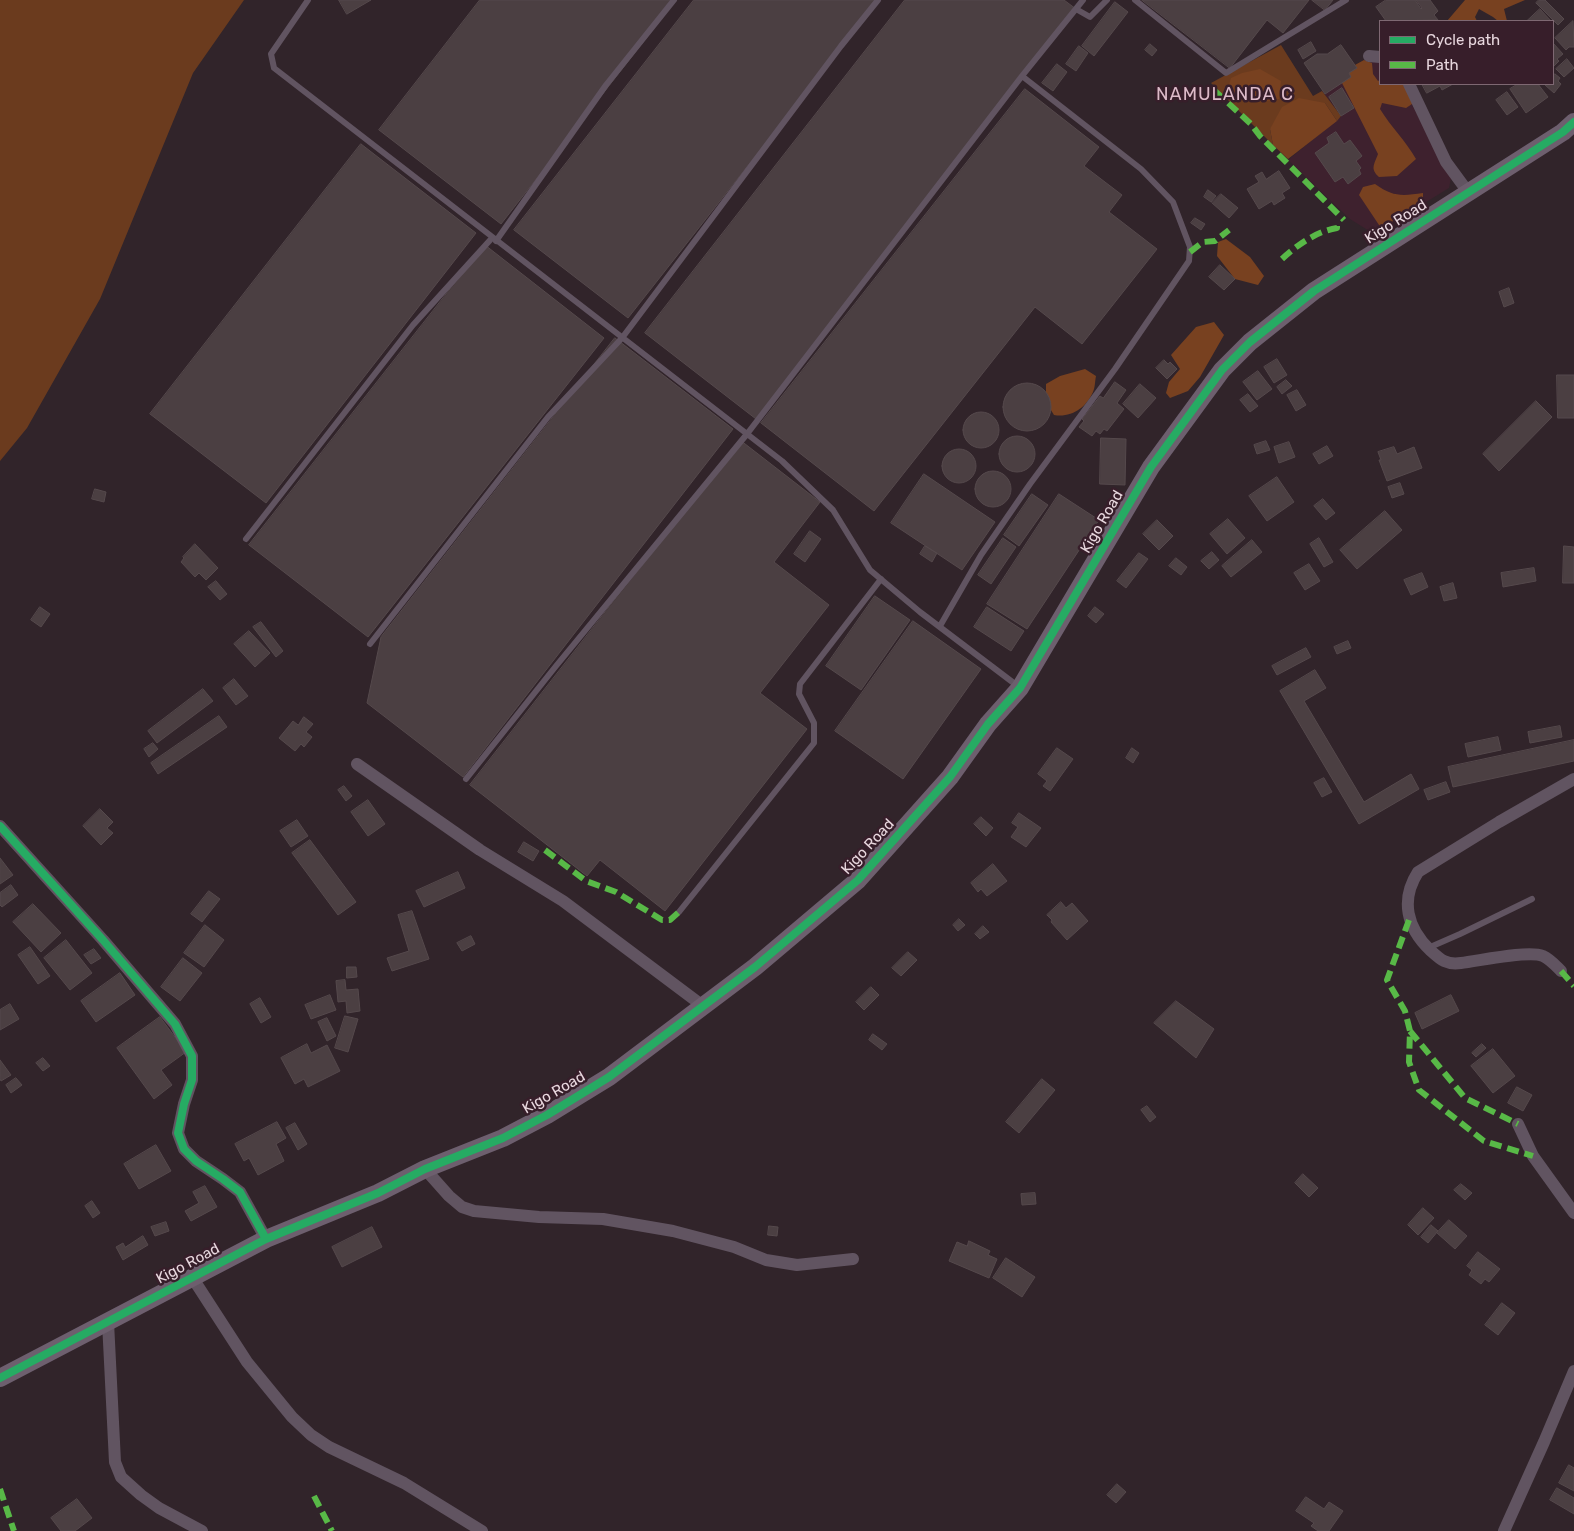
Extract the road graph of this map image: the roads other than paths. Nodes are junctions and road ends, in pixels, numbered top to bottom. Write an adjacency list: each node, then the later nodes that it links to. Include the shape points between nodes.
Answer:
1 (308, 0): 12 (lane, via 271,54 274,68)
2 (674, 0): 12 (lane, via 606,85)
3 (878, 0): 13 (lane)
4 (1107, 0): 7 (lane, via 1090,17)
5 (1135, 0): 6 (lane, via 1226,73)
6 (1346, 0)
7 (1078, 3): 8 (lane)
8 (1022, 76): 14 (lane); 17 (lane, via 1141,169 1173,202 1190,247 1189,261 980,555)
9 (1409, 85): 11 (street, via 1446,162)
10 (1574, 122): 11 (street, Kigo Road)
11 (1468, 192): 19 (street, Kigo Road, via 1314,291 1250,342 1222,370 1150,467)
12 (494, 239): 13 (lane); 15 (lane, via 413,325)
13 (622, 338): 14 (lane); 18 (lane, via 548,416)
14 (747, 434): 16 (lane, via 782,461 833,510 870,570); 22 (lane)
15 (246, 539)
16 (881, 579): 17 (lane); 25 (lane, via 800,684 799,694 814,723 814,743)
17 (940, 626): 19 (lane)
18 (370, 644)
19 (1020, 688): 28 (street, Kigo Road, via 988,724 950,777 858,880 755,967)
20 (357, 764): 28 (street, via 480,850 563,901)
21 (1574, 778): 26 (street, via 1418,872 1411,882 1409,920)
22 (466, 779)
23 (0, 826): 32 (street, via 175,1024 192,1056 192,1080 178,1133 184,1149 240,1192)
24 (1532, 899): 26 (lane)
25 (679, 912)
26 (1428, 948): 27 (street, via 1443,962 1452,964 1529,954 1543,956)
27 (1561, 971)
28 (703, 1006): 30 (street, Kigo Road, via 609,1077 547,1114 503,1138)
29 (1518, 1124): 31 (street, via 1533,1156)
30 (425, 1169): 32 (street, Kigo Road, via 378,1193); 33 (street, via 449,1196 462,1207 474,1211 603,1219 672,1231 734,1247 766,1260 797,1265)
31 (1574, 1213)
32 (266, 1239): 34 (street, Kigo Road)
33 (853, 1259)
34 (192, 1277): 35 (street, Kigo Road); 39 (street, via 247,1362 311,1436 404,1483)
35 (108, 1322): 37 (street, Kigo Road); 38 (street, via 115,1462 121,1477 159,1508)
36 (1574, 1371): 40 (street)
37 (0, 1378)
38 (202, 1531)
39 (482, 1531)
40 (1504, 1531)

